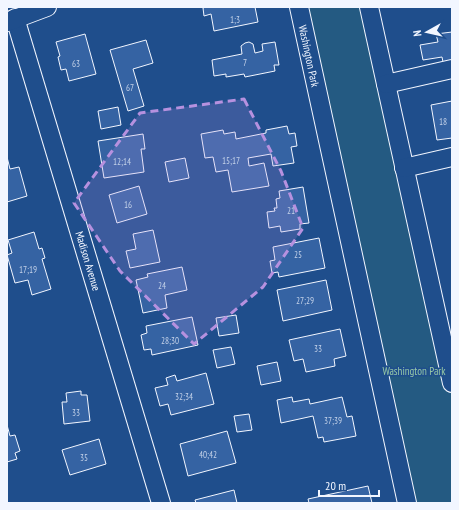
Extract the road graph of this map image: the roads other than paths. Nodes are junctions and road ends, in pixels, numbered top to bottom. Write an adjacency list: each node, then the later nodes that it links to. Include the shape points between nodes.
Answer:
1 (47, 7): 4 (street)
2 (299, 7): 12 (street, Washington Park)
3 (369, 7): 6 (street)
4 (11, 20): 11 (street, Madison Avenue)
5 (452, 69): 6 (street)
6 (386, 84): 8 (street)
7 (452, 157): 8 (street)
8 (404, 168): 9 (street)
9 (448, 343): 10 (street)
10 (452, 382)
11 (161, 503)
12 (407, 503)

